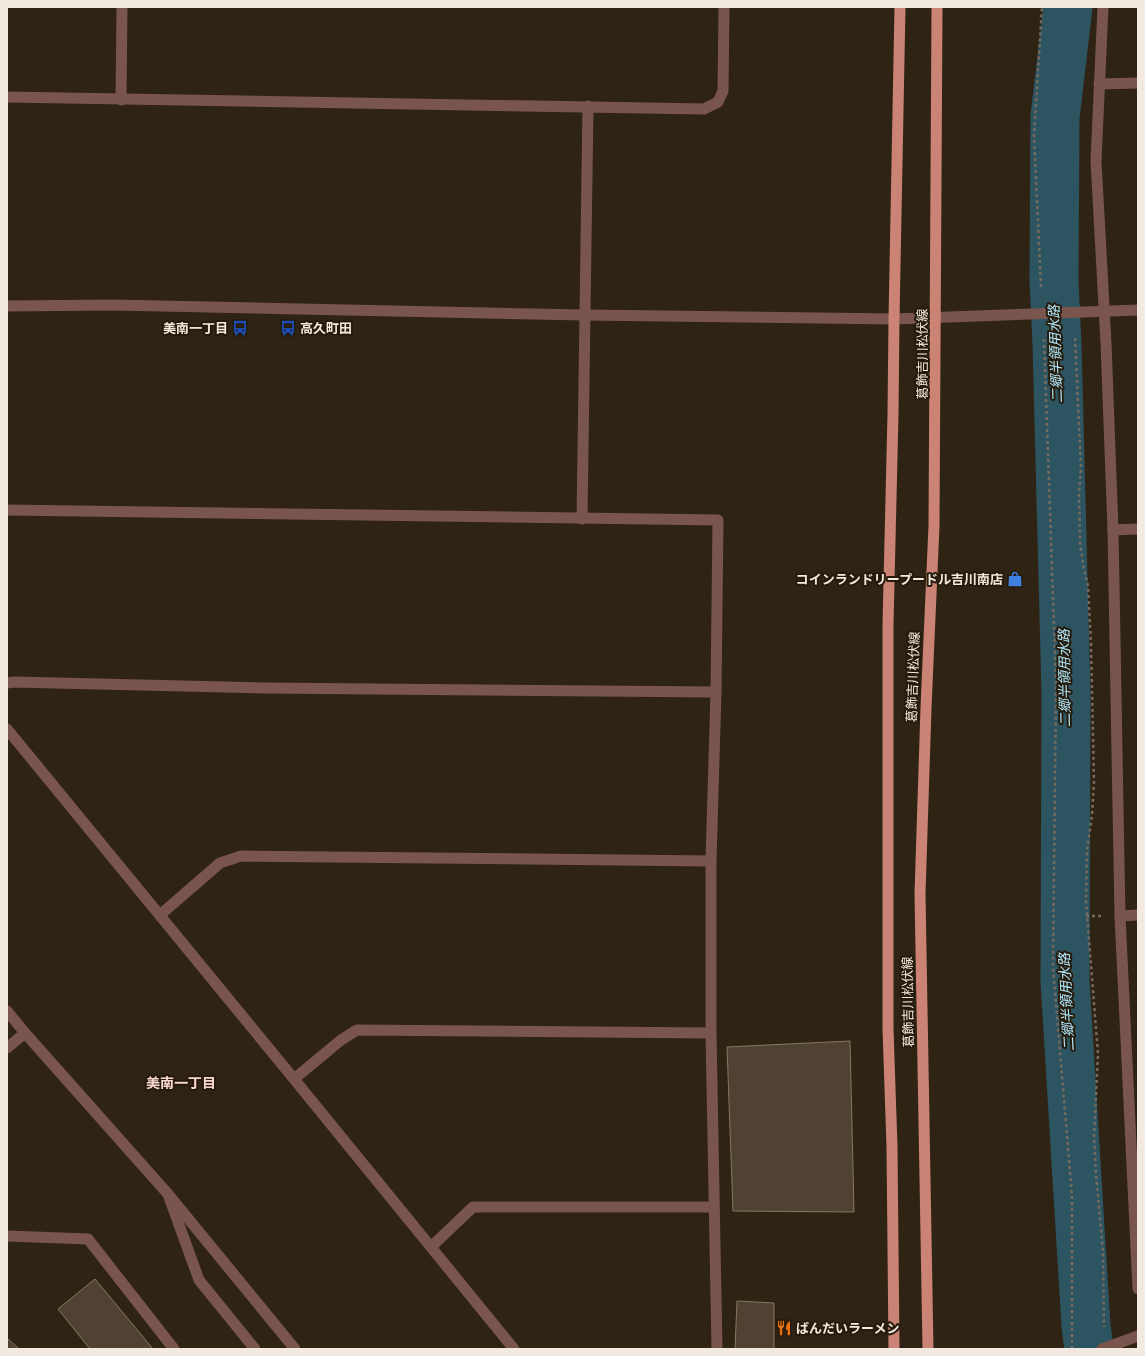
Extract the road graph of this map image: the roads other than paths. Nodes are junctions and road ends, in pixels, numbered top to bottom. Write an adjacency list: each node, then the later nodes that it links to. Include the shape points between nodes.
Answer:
1 (122, 7): 9 (street)
2 (724, 7): 10 (street, via 723,91 718,102 704,109)
3 (900, 7): 16 (main road, 葛飾吉川松伏線)
4 (937, 7): 15 (main road, 葛飾吉川松伏線)
5 (1103, 7): 7 (street)
6 (1138, 83): 7 (street)
7 (1099, 84): 13 (street, via 1096,161)
8 (7, 97): 9 (street)
9 (121, 100): 10 (street)
10 (588, 106): 14 (street)
11 (7, 306): 14 (street, via 121,305)
12 (1138, 310): 13 (street)
13 (1103, 312): 15 (street); 20 (street)
14 (584, 315): 16 (street); 18 (street)
15 (936, 317): 16 (street); 46 (main road, 葛飾吉川松伏線, via 934,526 920,894)
16 (894, 318): 45 (main road, 葛飾吉川松伏線, via 888,624 888,1029)
17 (7, 510): 18 (street)
18 (582, 519): 22 (street, via 718,520)
19 (1138, 529): 20 (street)
20 (1113, 530): 27 (street)
21 (7, 683): 22 (street)
22 (716, 692): 24 (street)
23 (7, 729): 25 (street)
24 (711, 861): 25 (street, via 241,856 220,864); 30 (street)
25 (160, 915): 32 (street)
26 (1138, 915): 27 (street)
27 (1120, 916): 37 (street)
28 (7, 1011): 29 (street)
29 (25, 1033): 31 (street); 33 (street)
30 (712, 1033): 32 (street, via 358,1030 341,1040); 34 (street)
31 (7, 1048)
32 (294, 1079): 36 (street)
33 (168, 1194): 41 (street, via 199,1280); 42 (street)
34 (714, 1207): 36 (street, via 473,1207); 44 (street)
35 (7, 1236): 40 (street, via 88,1239)
36 (431, 1246): 43 (street)
37 (1138, 1289)
38 (1138, 1336): 39 (street)
39 (1104, 1348)
40 (174, 1349)
41 (255, 1349)
42 (295, 1349)
43 (514, 1349)
44 (717, 1349)
45 (894, 1349)
46 (928, 1349)

